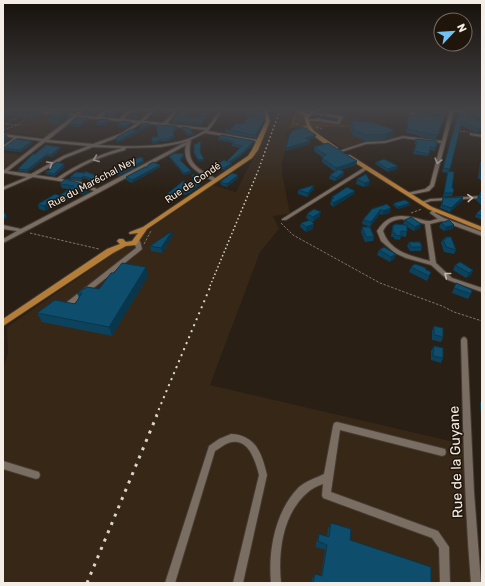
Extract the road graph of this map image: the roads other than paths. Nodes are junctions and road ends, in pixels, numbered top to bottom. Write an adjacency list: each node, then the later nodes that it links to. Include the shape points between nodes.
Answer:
1 (17, 137): 18 (street)
2 (20, 137): 12 (street)
3 (48, 137): 12 (street)
4 (115, 137): 16 (street)
5 (196, 137): 13 (street, Rue du Maréchal Ney)
6 (240, 137): 14 (street)
7 (261, 137): 14 (main road, Rue de Condé)
8 (320, 137): 19 (main road)
9 (401, 137): 19 (street, via 385,142 366,143)
10 (405, 137): 15 (street)
11 (444, 137): 15 (street)
12 (45, 140): 16 (street); 21 (street)
13 (190, 141): 17 (street, via 166,146); 24 (street, via 187,149 189,161 197,170); 26 (street, Rue du Maréchal Ney)
14 (259, 141): 24 (main road, Rue de Condé, via 250,157)
15 (443, 142): 27 (street, one-way to 27, via 431,187)
16 (93, 146): 17 (street); 22 (street, one-way to 16, via 60,159)
17 (134, 147): 23 (street, one-way to 23, via 76,167)
18 (3, 148)
19 (341, 152): 20 (main road)
20 (367, 168): 28 (main road); 33 (street)
21 (4, 173): 22 (street)
22 (32, 176): 23 (street); 25 (street)
23 (57, 180): 26 (street, via 80,183)
24 (215, 180): 37 (main road, Rue de Condé)
25 (3, 189)
26 (98, 191): 39 (street, Rue du Maréchal Ney)
27 (420, 192): 28 (street); 30 (street)
28 (409, 194): 31 (main road)
29 (482, 197): 30 (street, one-way to 29)
30 (430, 200): 31 (street)
31 (421, 203): 32 (main road)
32 (433, 209): 34 (street, via 432,214); 38 (main road)
33 (284, 219)
34 (442, 219): 35 (street); 41 (street)
35 (427, 223): 45 (street); 45 (street, via 398,217 383,225 380,231 383,240 397,252)
36 (3, 227): 39 (street)
37 (145, 228): 40 (main road, Rue de Condé); 42 (main road, Rue de Condé)
38 (482, 229)
39 (22, 231): 43 (street, Rue du Maréchal Ney)
40 (132, 233): 42 (main road, via 137,234); 44 (main road, Rue de Condé, via 122,236)
41 (482, 234)
42 (138, 239): 44 (main road, via 131,244); 47 (street, via 139,249)
43 (3, 241)
44 (123, 243): 48 (main road)
45 (433, 264): 46 (street, one-way to 45, via 450,278)
46 (482, 290)
47 (69, 304)
48 (3, 323)
49 (464, 340): 58 (street, Rue de la Guyane)
50 (442, 452): 53 (street, via 337,426)
51 (3, 465): 52 (street)
52 (36, 475)
53 (328, 476): 56 (street, via 304,489 291,504 276,544); 57 (street, via 326,494 436,534 444,547)
54 (170, 583): 55 (street, via 212,449 220,441 230,437 248,442 255,450 261,461 263,475)
55 (238, 583)
56 (276, 583)
57 (445, 583)
58 (476, 583)

